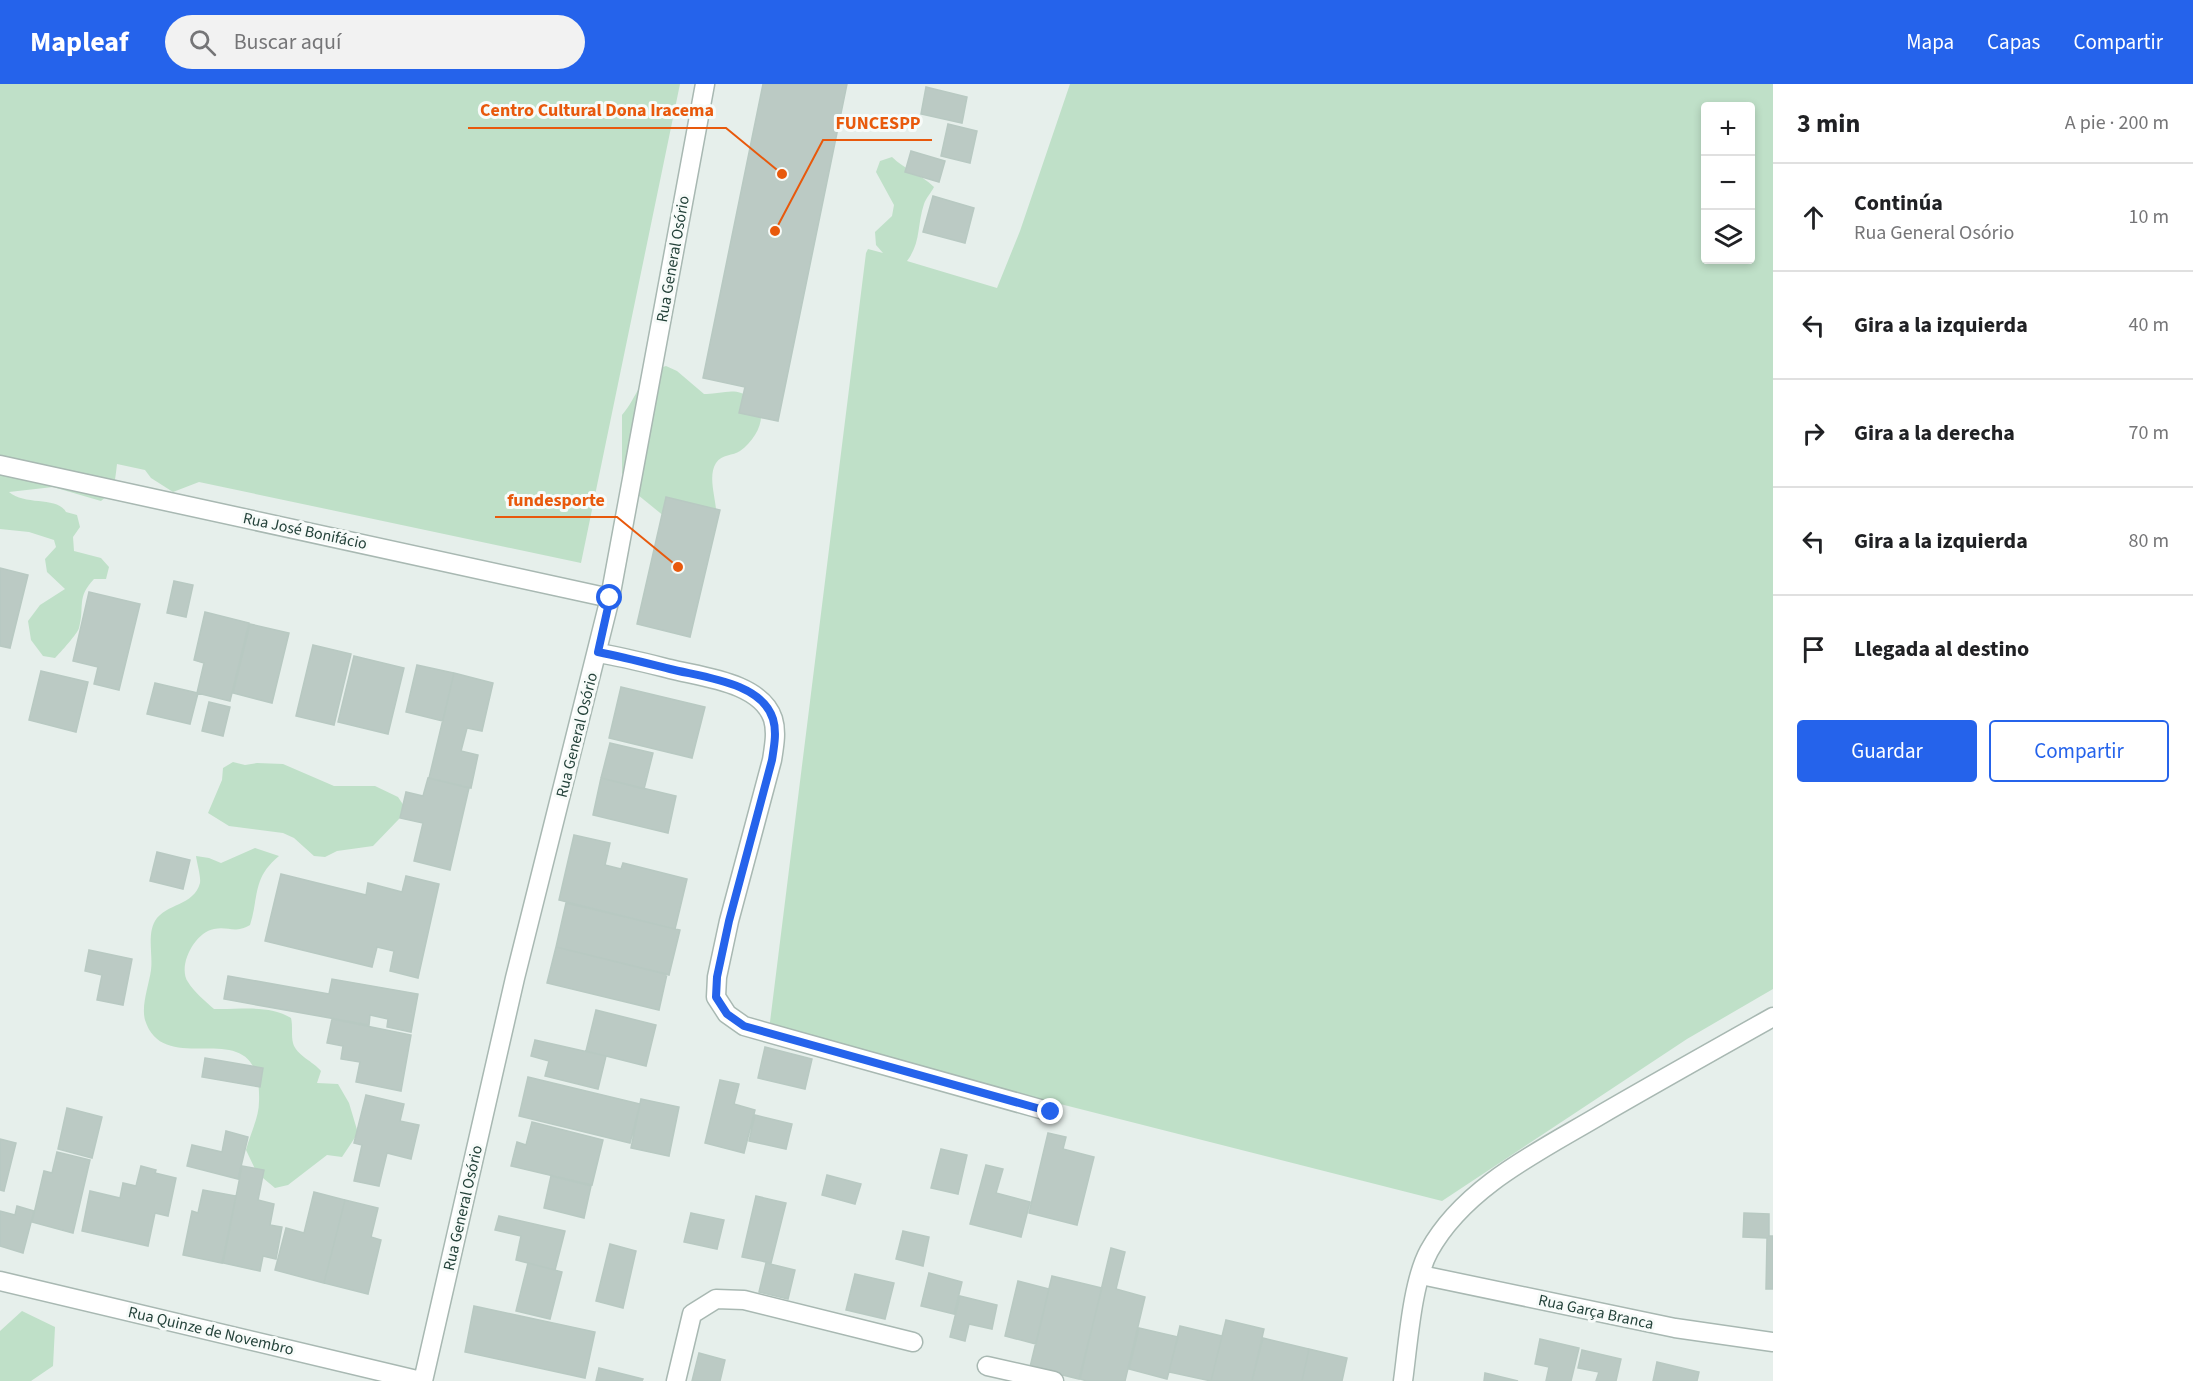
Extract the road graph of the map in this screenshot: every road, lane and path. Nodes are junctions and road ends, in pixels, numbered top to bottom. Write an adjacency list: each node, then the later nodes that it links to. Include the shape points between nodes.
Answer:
1 (705, 84): 3 (street, Rua General Osório)
2 (0, 465): 3 (street, Rua José Bonifácio)
3 (610, 598): 4 (street, Rua General Osório)
4 (598, 652): 6 (street, via 729,683 753,695 773,719 772,760 717,977 716,997 727,1014 744,1026); 12 (street, Rua General Osório, via 515,978)
5 (1773, 1017): 7 (street, via 1524,1160 1448,1222 1428,1252)
6 (1051, 1112)
7 (1421, 1275): 10 (street, Rua Garça Branca, via 1675,1328); 15 (street)
8 (0, 1281): 12 (street, Rua Quinze de Novembro)
9 (914, 1342): 13 (street, via 744,1300 716,1299 692,1314)
10 (1773, 1342)
11 (987, 1366): 14 (street)
12 (422, 1381)
13 (676, 1381)
14 (1054, 1381)
15 (1403, 1381)

